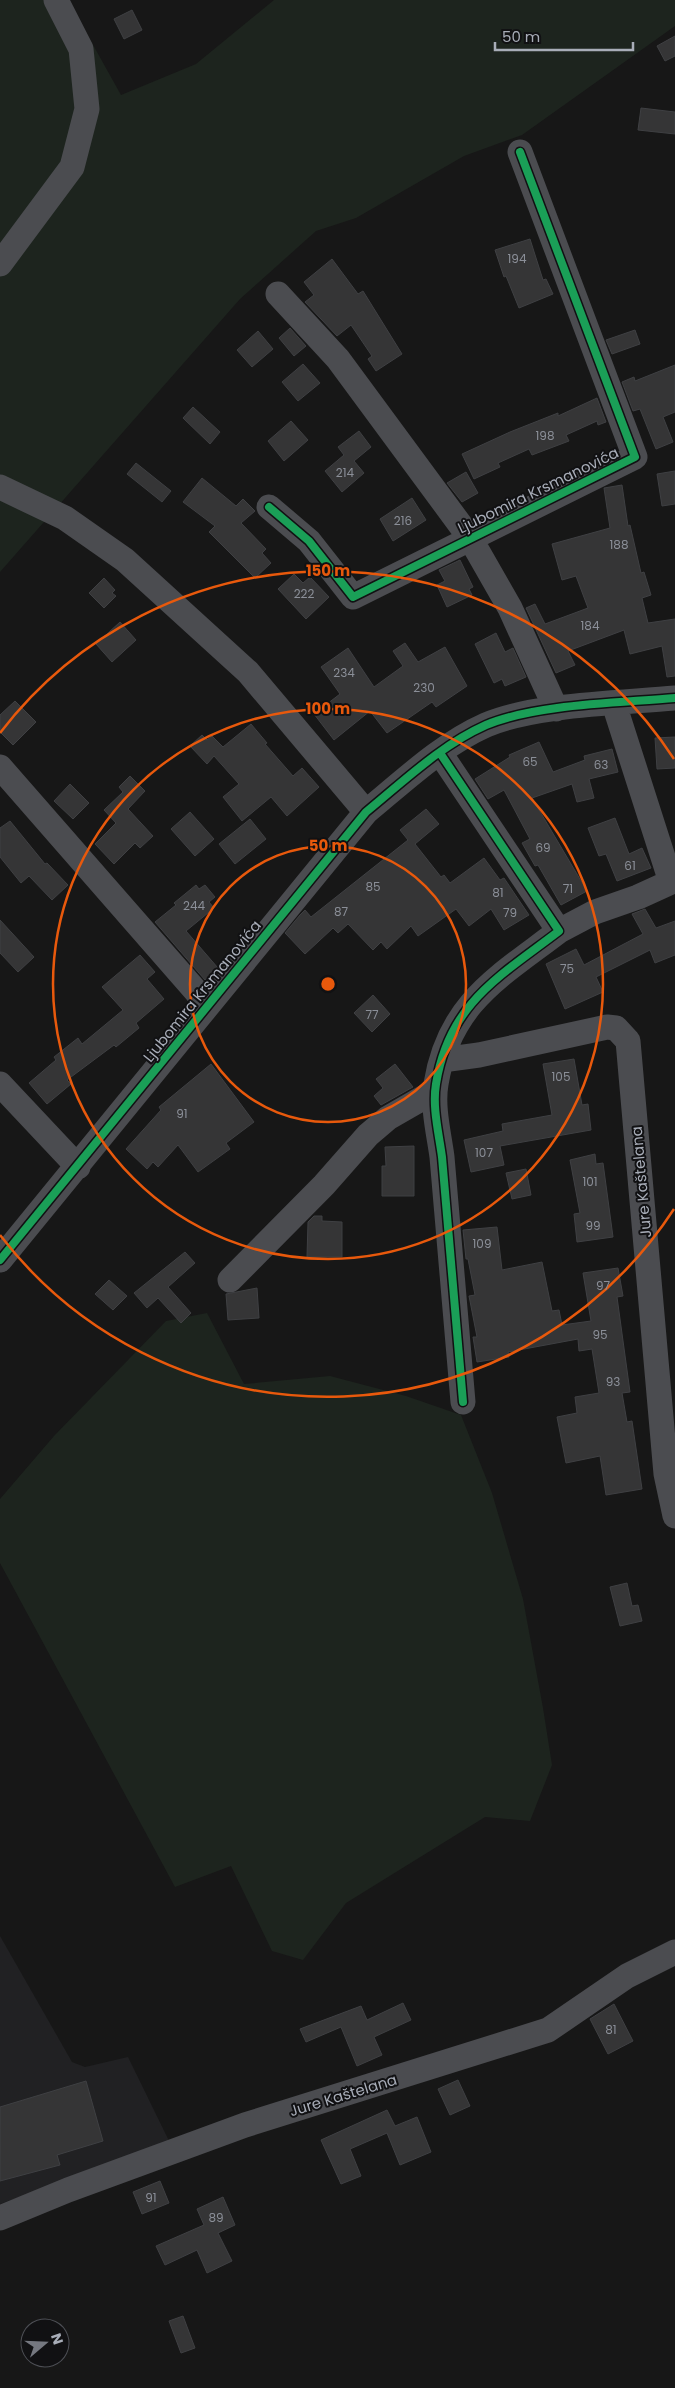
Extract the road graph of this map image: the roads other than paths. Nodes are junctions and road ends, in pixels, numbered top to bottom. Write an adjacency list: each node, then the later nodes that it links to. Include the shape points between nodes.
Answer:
1 (56, 0): 3 (street, via 81,49 86,109 72,168)
2 (520, 152): 7 (street, Ljubomira Krsmanovića, via 635,457)
3 (0, 264)
4 (278, 294): 7 (street, Ljubomira Krsmanovića, via 338,359)
5 (0, 487): 13 (street, via 65,518 125,560 248,672)
6 (269, 507): 7 (street, Ljubomira Krsmanovića, via 309,540 353,597)
7 (470, 538): 10 (street, Ljubomira Krsmanovića, via 510,608)
8 (675, 698): 9 (street, Ljubomira Krsmanovića)
9 (614, 704): 10 (street, Ljubomira Krsmanovića); 14 (street, via 670,882 595,912)
10 (556, 709): 11 (street, Ljubomira Krsmanovića, via 487,725)
11 (440, 752): 13 (street, Ljubomira Krsmanovića); 14 (street)
12 (0, 767): 15 (street, Ljubomira Krsmanovića)
13 (366, 812): 15 (street, Ljubomira Krsmanovića)
14 (560, 931): 16 (street, via 487,986 452,1028)
15 (208, 1005): 19 (street, Ljubomira Krsmanovića)
16 (442, 1060): 18 (street); 23 (street, Jure Kaštelana, via 607,1027 616,1028 628,1042 666,1474)
17 (0, 1084): 19 (street)
18 (436, 1091): 21 (street, via 388,1118 368,1135 324,1186); 22 (street)
19 (78, 1167): 20 (street, Ljubomira Krsmanovića)
20 (0, 1260)
21 (230, 1280)
22 (464, 1402)
23 (675, 1516)
24 (675, 1952): 25 (street, Jure Kaštelana, via 627,1976 548,2030 245,2125)
25 (0, 2218)

